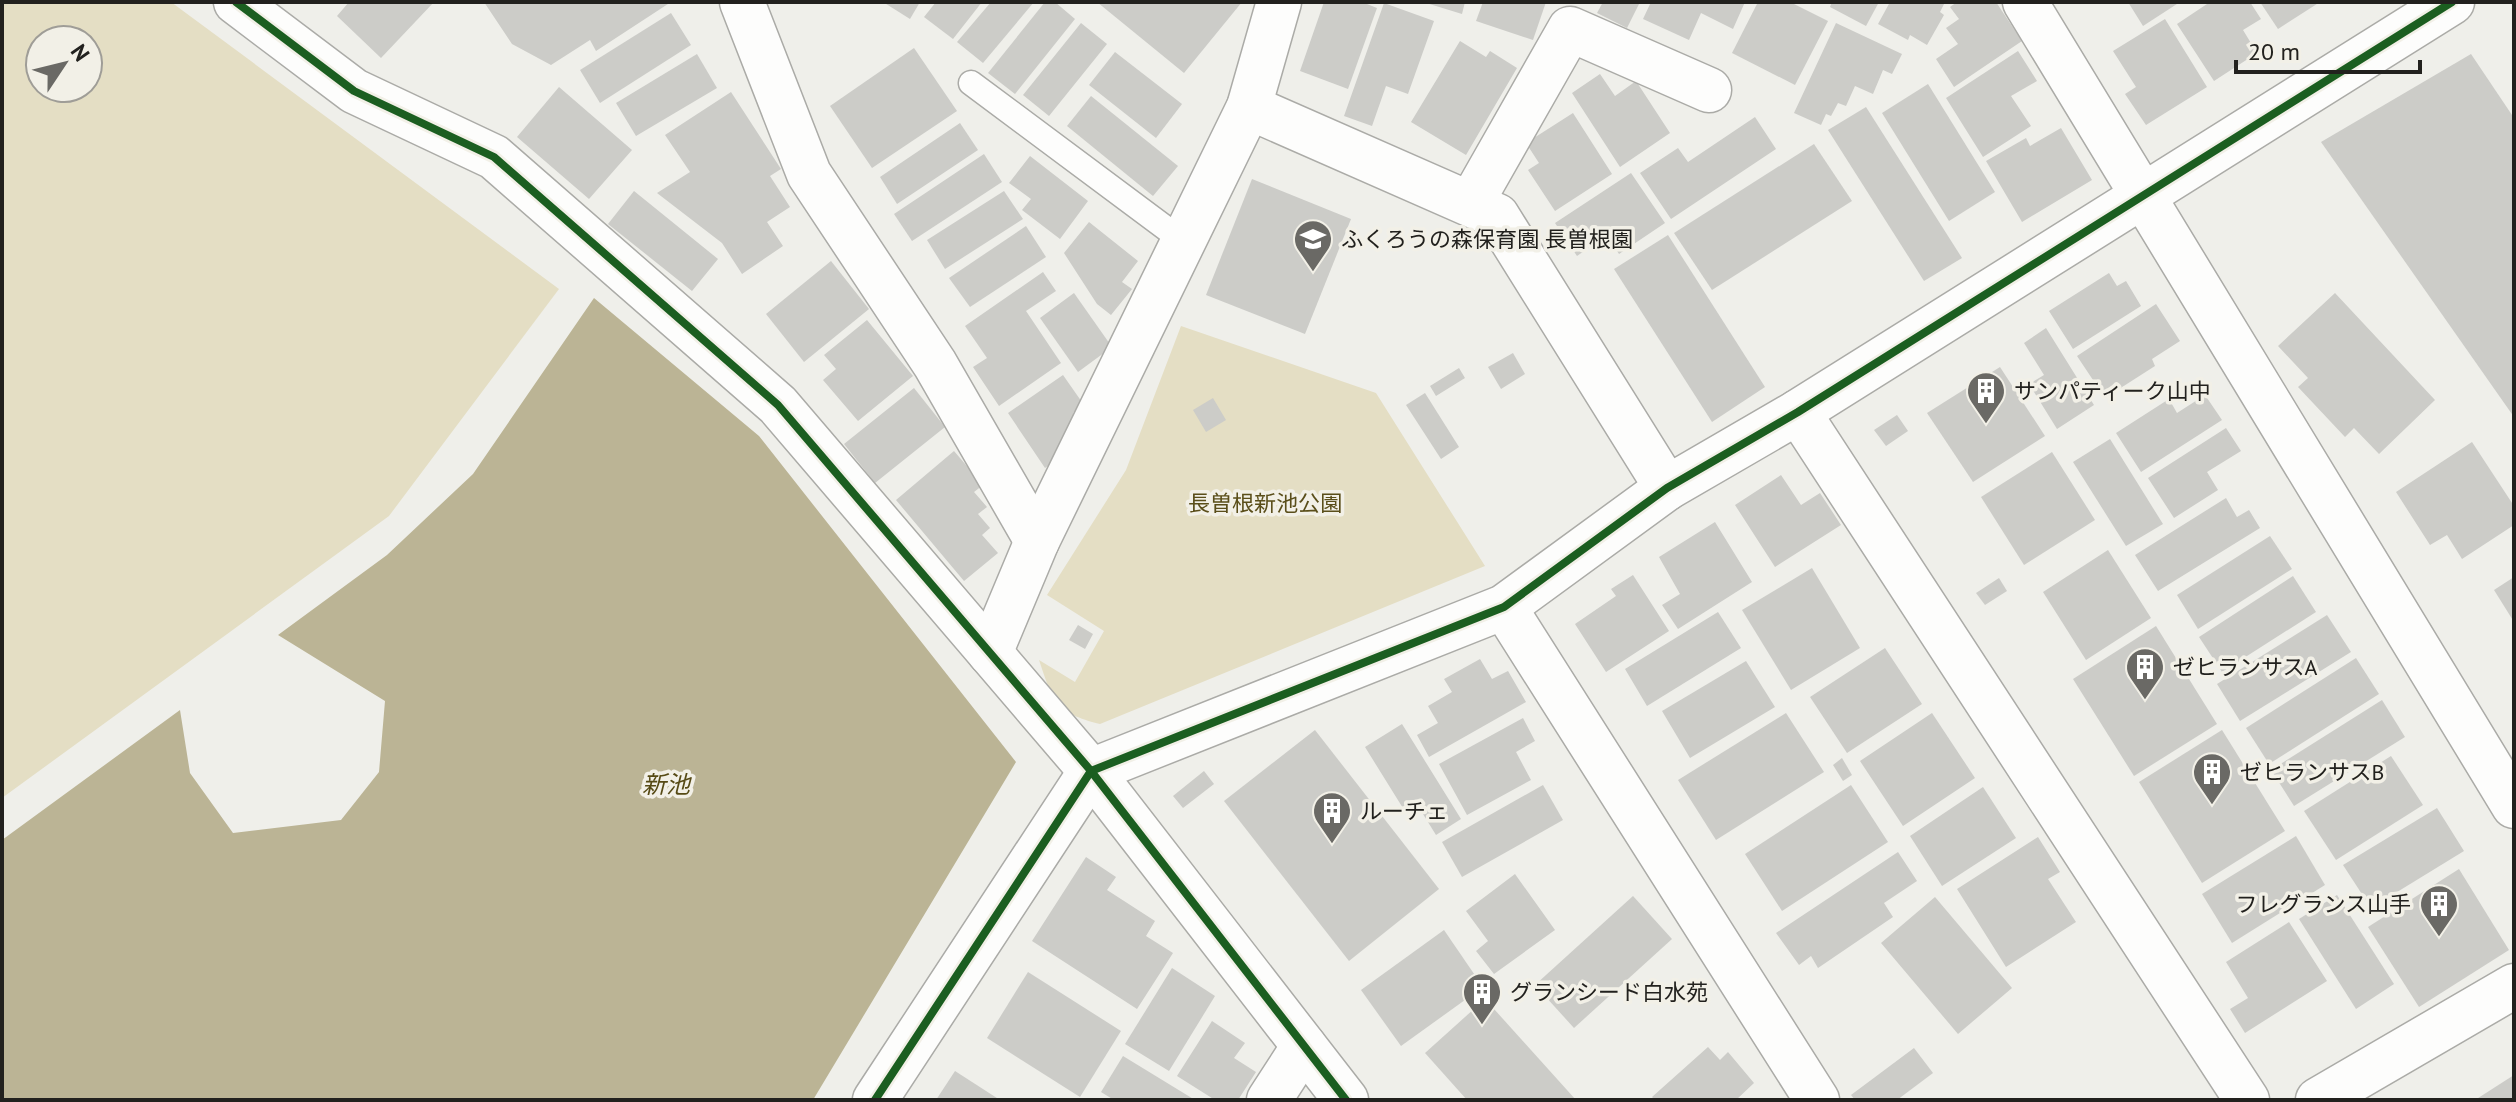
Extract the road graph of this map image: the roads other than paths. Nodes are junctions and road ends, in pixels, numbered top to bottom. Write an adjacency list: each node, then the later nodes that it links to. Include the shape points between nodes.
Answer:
1 (236, 2): 16 (street, via 354,91 494,157 778,405)
2 (742, 2): 14 (street, via 809,174 935,364)
3 (1279, 2): 8 (street)
4 (2025, 2): 9 (street)
5 (2452, 2): 9 (street)
6 (971, 83): 11 (lane)
7 (1709, 90): 10 (street, via 1570,29)
8 (1249, 107): 10 (street); 11 (street)
9 (2141, 196): 12 (street); 18 (street)
10 (1471, 203): 13 (street, via 1497,216)
11 (1183, 241): 14 (street)
12 (1798, 412): 13 (street); 25 (street)
13 (1667, 488): 15 (street)
14 (1037, 541): 16 (street)
15 (1504, 607): 17 (street); 24 (street)
16 (990, 653): 17 (street)
17 (1091, 771): 20 (street); 21 (street)
18 (2514, 806)
19 (2514, 986): 26 (street)
20 (1304, 1046): 22 (street); 23 (street)
21 (875, 1100)
22 (1269, 1100)
23 (1346, 1100)
24 (1817, 1100)
25 (2247, 1100)
26 (2318, 1100)

